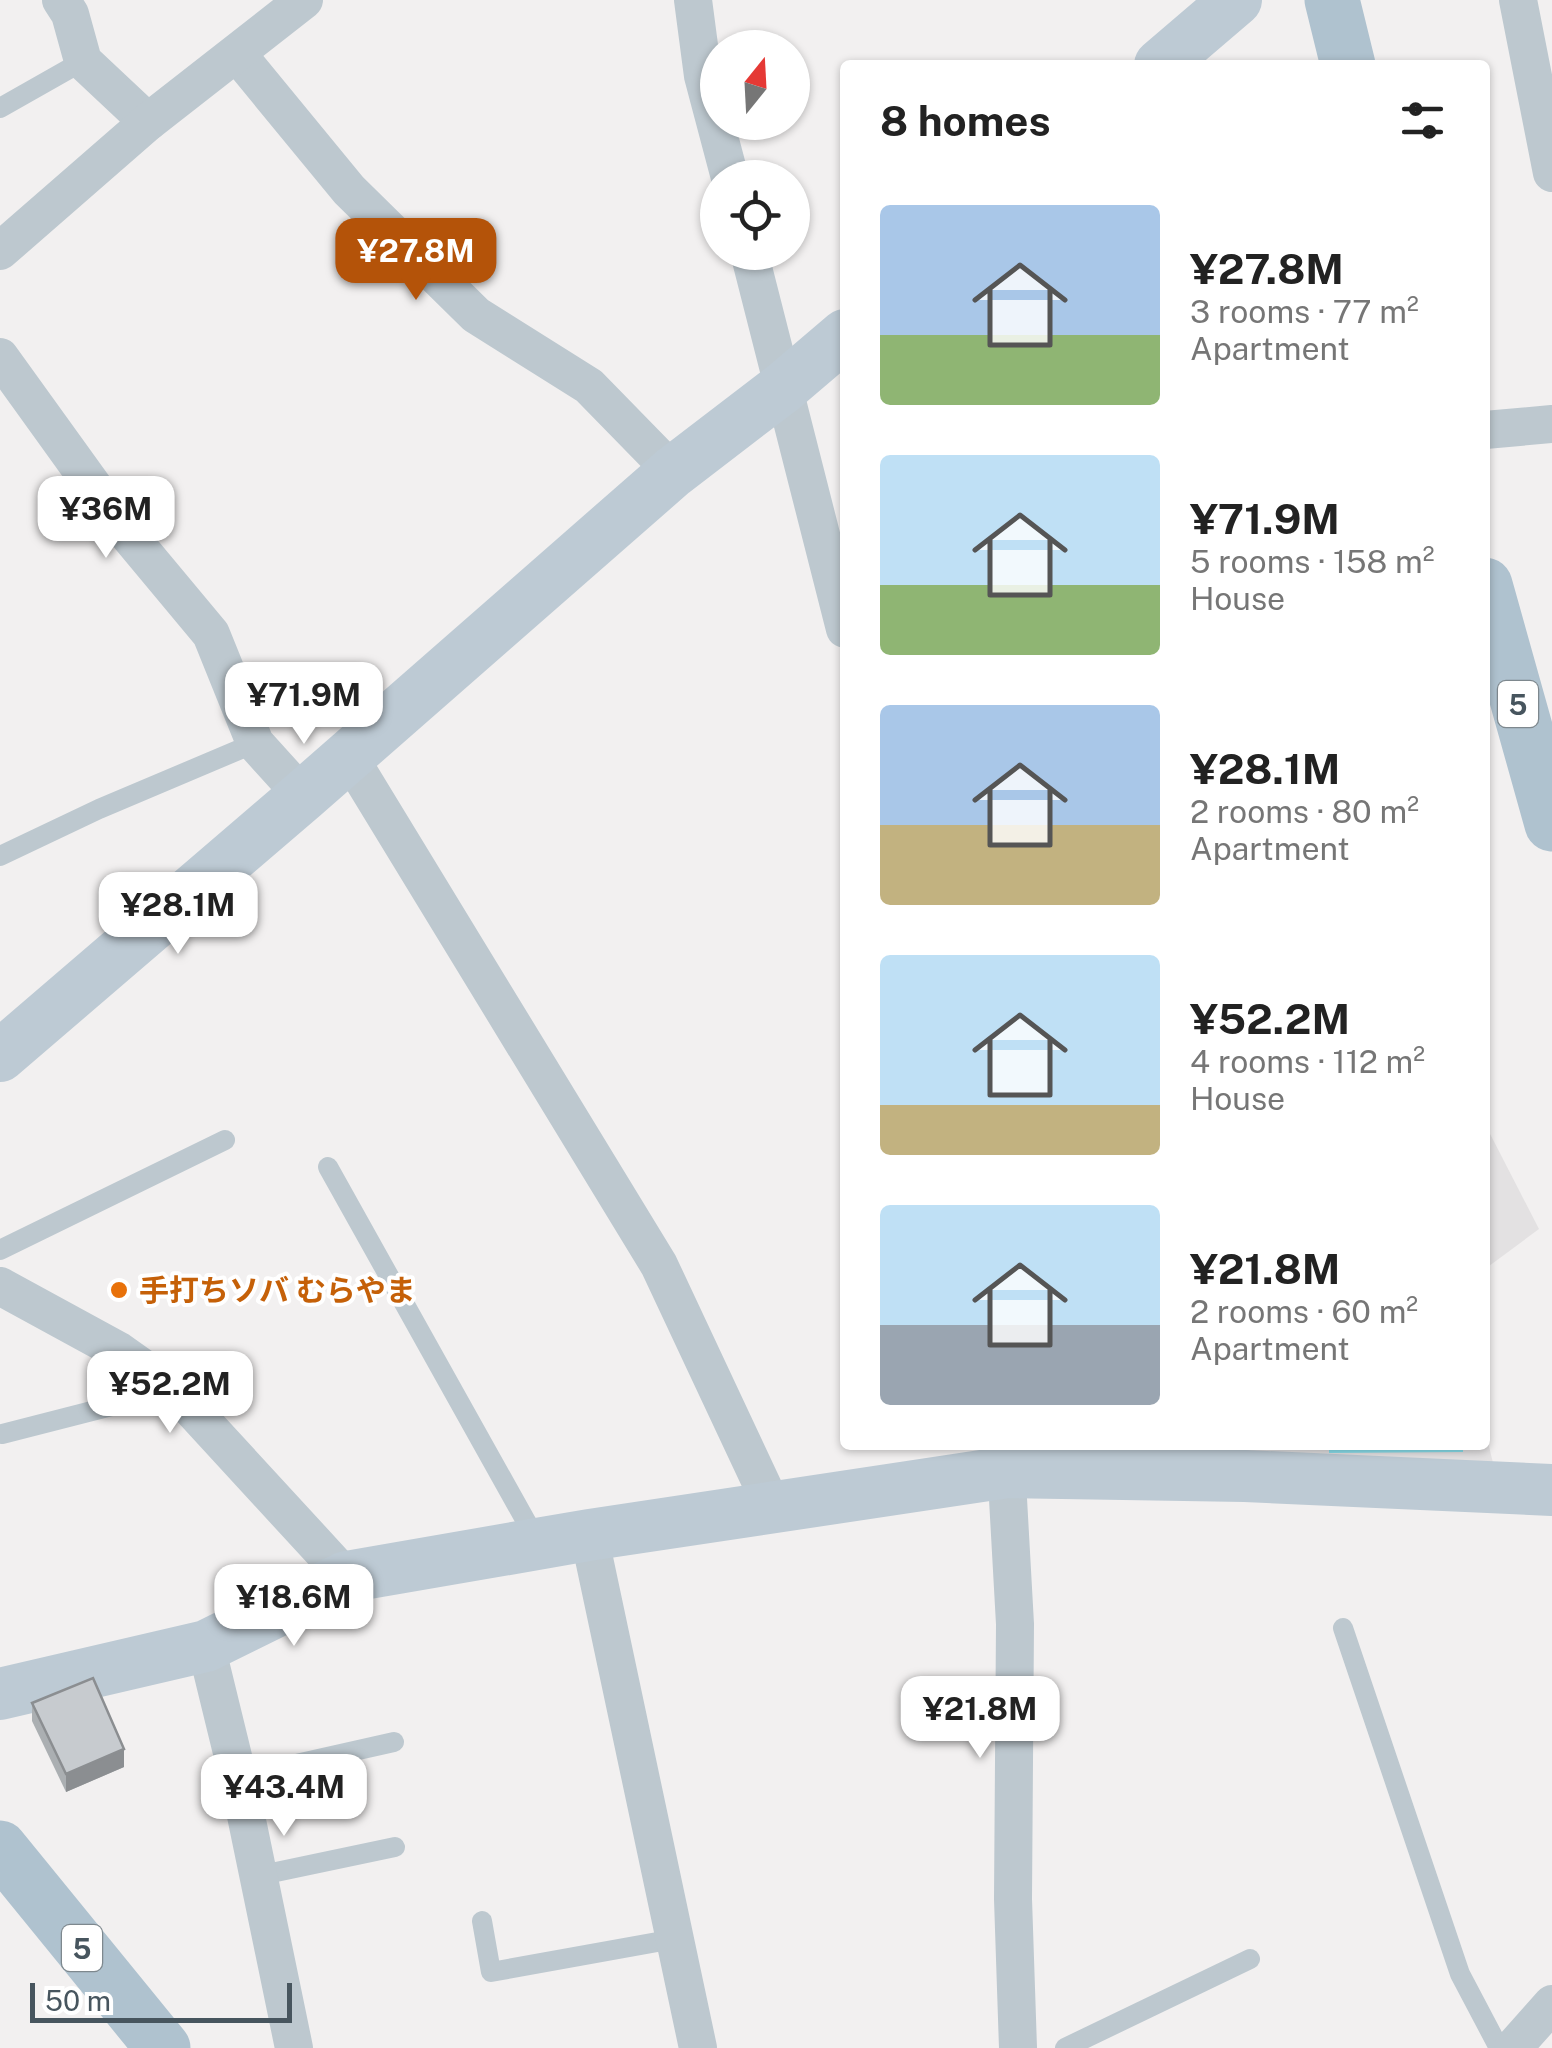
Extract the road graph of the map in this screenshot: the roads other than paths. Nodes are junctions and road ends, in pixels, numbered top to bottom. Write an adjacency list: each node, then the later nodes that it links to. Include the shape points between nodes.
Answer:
1 (61, 0): 10 (street)
2 (304, 0): 7 (street)
3 (693, 0): 13 (street, via 703,76)
4 (1236, 0): 8 (street)
5 (1332, 0): 9 (main road)
6 (1518, 0): 14 (street)
7 (238, 55): 12 (street); 22 (street, via 349,190 476,315 589,386)
8 (1166, 60)
9 (1347, 60)
10 (83, 61): 11 (lane); 12 (street)
11 (0, 108)
12 (148, 122): 15 (street)
13 (725, 160)
14 (1552, 172)
15 (0, 251)
16 (754, 270): 19 (street)
17 (840, 338): 19 (street)
18 (6, 381): 25 (street, via 211,634)
19 (784, 386): 22 (street); 24 (street)
20 (1552, 424): 21 (street)
21 (1490, 430)
22 (673, 472): 26 (street)
23 (1490, 603): 28 (main road, 5)
24 (840, 604)
25 (255, 743): 27 (street); 29 (lane)
26 (348, 754): 27 (street); 39 (street, via 658,1265)
27 (303, 796): 30 (street)
28 (1552, 824)
29 (0, 856)
30 (0, 1056)
31 (224, 1140): 33 (lane)
32 (328, 1167): 41 (lane)
33 (0, 1250)
34 (0, 1286): 35 (street, via 119,1351)
35 (174, 1390): 36 (lane); 42 (street)
36 (2, 1434)
37 (1006, 1458): 38 (street); 39 (street); 58 (street, via 1015,1624)
38 (1552, 1490)
39 (772, 1506): 40 (street)
40 (589, 1535): 41 (street); 52 (street)
41 (538, 1544): 42 (street)
42 (346, 1578): 44 (street)
43 (1343, 1628): 60 (lane, via 1460,1974)
44 (206, 1646): 45 (street); 47 (street)
45 (0, 1694)
46 (394, 1742): 47 (lane)
47 (238, 1778): 50 (street)
48 (0, 1848): 55 (main road, 5)
49 (394, 1848): 50 (lane)
50 (257, 1876): 56 (street)
51 (482, 1921): 52 (lane, via 491,1972)
52 (674, 1940): 57 (street)
53 (1250, 1960): 59 (lane)
54 (1552, 2004): 61 (street)
55 (164, 2048)
56 (294, 2048)
57 (698, 2048)
58 (1018, 2048)
59 (1065, 2048)
60 (1499, 2048)
61 (1513, 2048)

